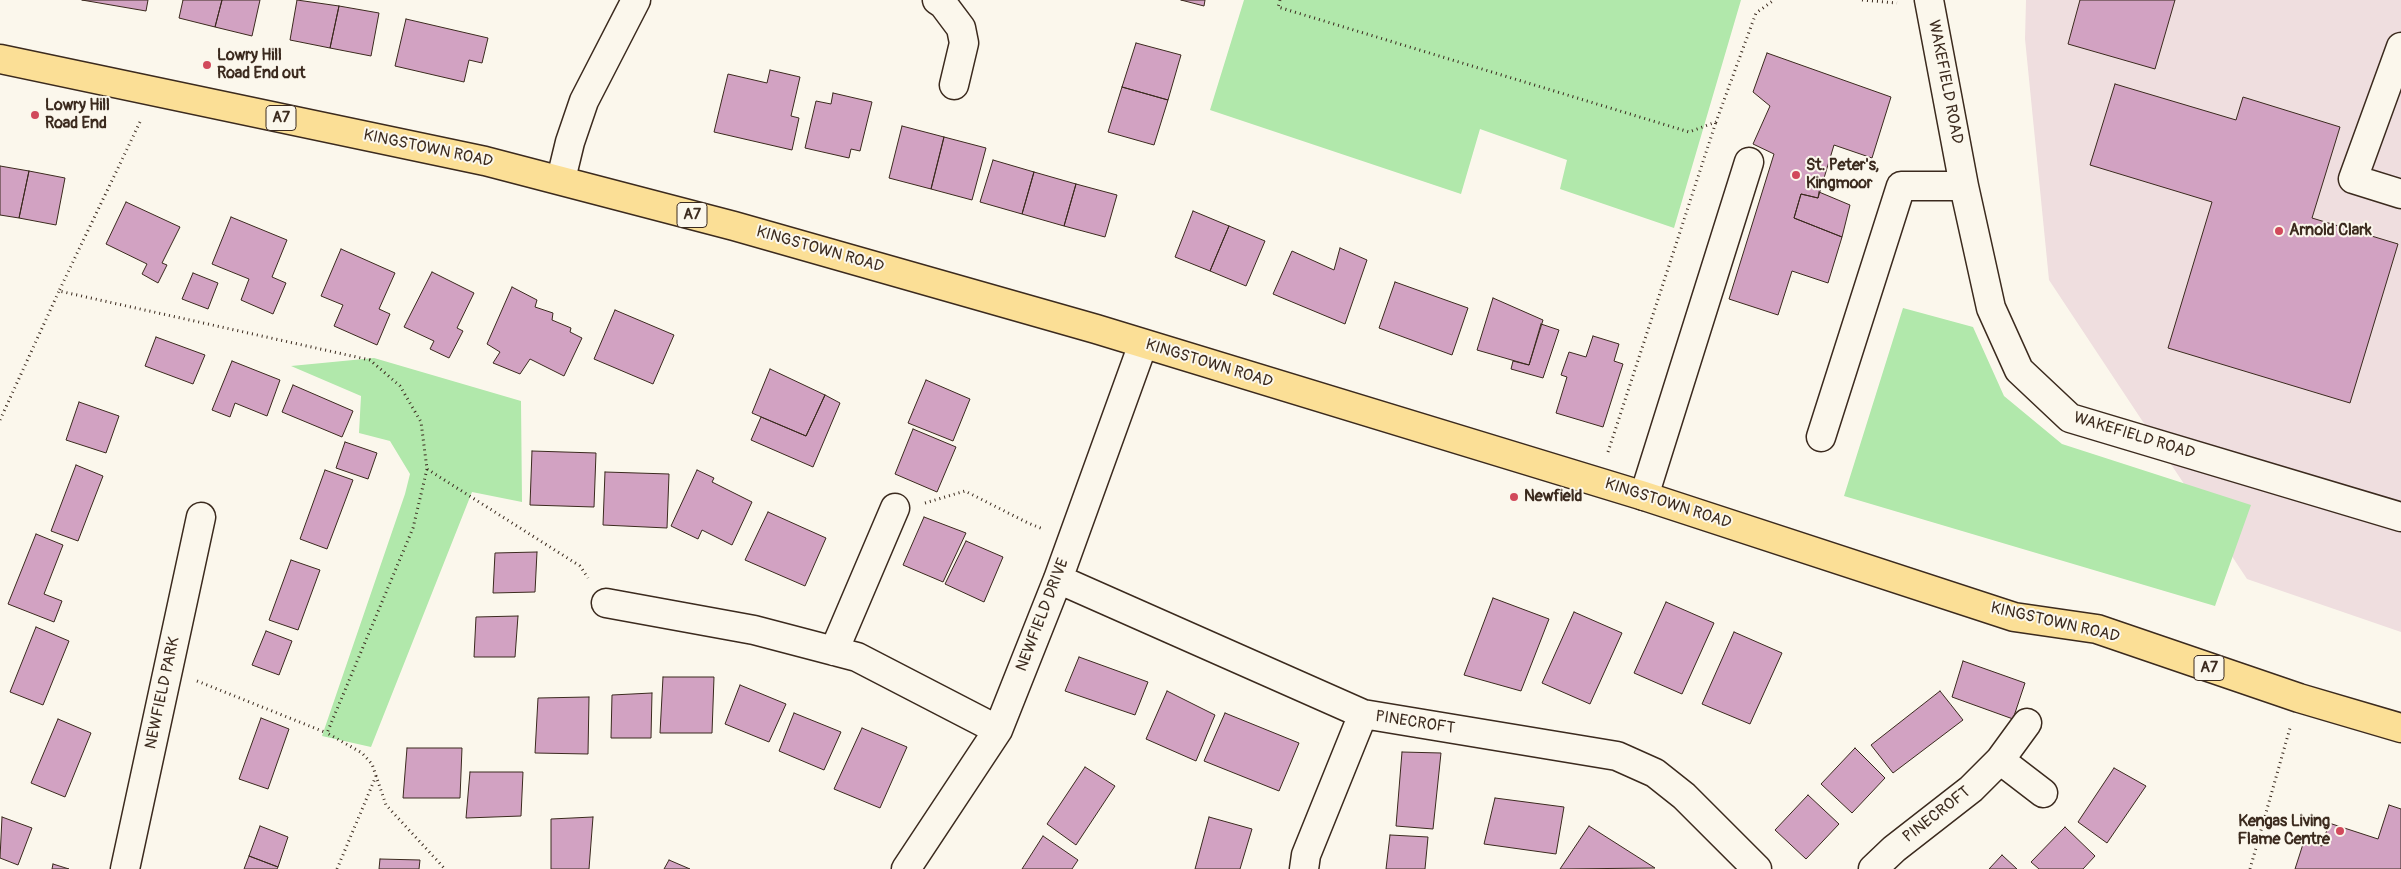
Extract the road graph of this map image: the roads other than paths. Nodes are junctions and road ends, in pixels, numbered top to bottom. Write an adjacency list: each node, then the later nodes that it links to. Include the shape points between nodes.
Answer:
1 (636, 0): 8 (street, via 584,101)
2 (938, 0): 6 (street, via 960,28 964,42)
3 (1929, 0): 9 (street, WAKEFIELD ROAD)
4 (2401, 47): 10 (street, via 2354,179)
5 (0, 59): 8 (main road, KINGSTOWN ROAD / A7)
6 (954, 86)
7 (1749, 162): 13 (street)
8 (561, 179): 11 (main road, KINGSTOWN ROAD / A7, via 860,261)
9 (1964, 186): 12 (street, via 1901,186); 16 (street, WAKEFIELD ROAD, via 1991,308 2019,370 2070,418)
10 (2401, 194)
11 (1143, 344): 13 (main road, KINGSTOWN ROAD / A7); 17 (street, NEWFIELD DRIVE)
12 (1821, 437)
13 (1644, 496): 22 (main road, KINGSTOWN ROAD / A7, via 2014,617 2097,629 2298,698)
14 (895, 508): 19 (street)
15 (201, 517): 26 (street, NEWFIELD PARK)
16 (2401, 517)
17 (1058, 579): 20 (street, PINECROFT); 23 (street, NEWFIELD DRIVE)
18 (606, 603): 19 (street, via 754,630)
19 (834, 651): 23 (street, via 858,657)
20 (1363, 714): 28 (street, via 1306,855); 29 (street, PINECROFT, via 1617,756 1655,773 1684,796)
21 (2027, 723): 24 (street, PINECROFT)
22 (2401, 728)
23 (998, 730): 27 (street, NEWFIELD DRIVE)
24 (2000, 760): 25 (street); 30 (street, PINECROFT, via 1971,789 1894,848)
25 (2043, 793)
26 (125, 869)
27 (906, 869)
28 (1304, 869)
29 (1757, 869)
30 (1873, 869)

